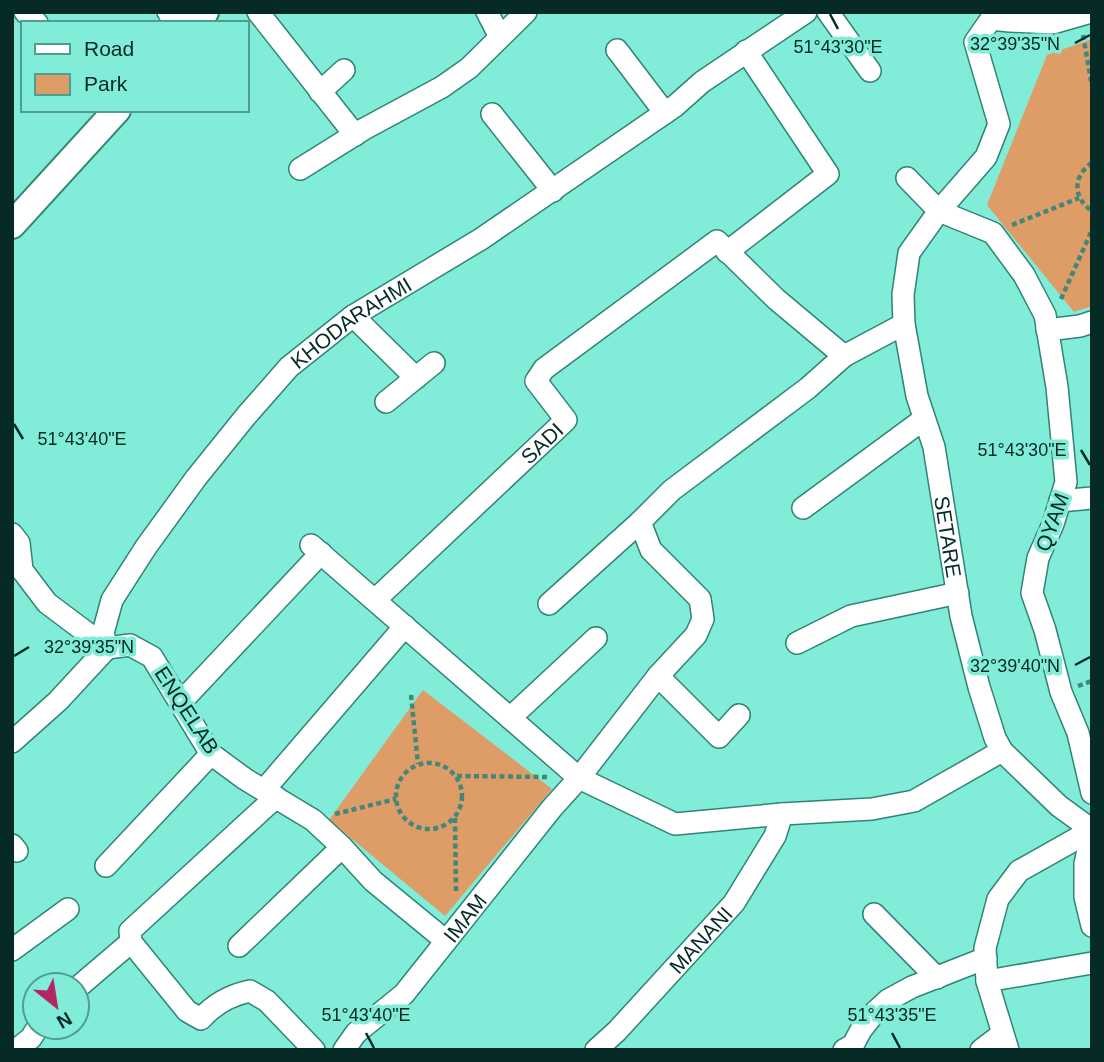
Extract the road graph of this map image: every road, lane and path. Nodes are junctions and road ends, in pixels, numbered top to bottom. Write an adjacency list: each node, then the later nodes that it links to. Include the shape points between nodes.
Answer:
1 (258, 12): 15 (street)
2 (487, 12): 9 (street)
3 (526, 12): 9 (street)
4 (806, 12): 11 (street, KHODARAHMI)
5 (828, 12): 13 (street)
6 (1085, 14): 8 (street); 14 (path)
7 (988, 15): 8 (street, via 1010,21); 25 (street, SETARE, via 975,42 999,124 986,157)
8 (1052, 18)
9 (500, 37): 19 (street, via 443,87)
10 (617, 50): 17 (street)
11 (747, 51): 17 (street, KHODARAHMI); 30 (street, via 828,174)
12 (345, 70): 15 (street)
13 (870, 71)
14 (1092, 86)
15 (320, 92): 19 (street)
16 (115, 112): 27 (street)
17 (665, 113): 23 (street, KHODARAHMI)
18 (492, 114): 23 (street)
19 (355, 135): 21 (street)
20 (1092, 163): 24 (path, via 1078,180)
21 (300, 169)
22 (907, 178): 25 (street)
23 (553, 191): 31 (street, KHODARAHMI)
24 (1079, 198): 26 (path); 29 (path)
25 (939, 211): 29 (street); 33 (street, SETARE, via 909,253)
26 (1092, 211)
27 (12, 225)
28 (1092, 230): 34 (path)
29 (993, 233): 34 (street, QYAM, via 1024,275 1045,315)
30 (722, 246): 35 (street); 47 (street, SADI, via 544,369 536,381 566,420)
31 (352, 316): 37 (street); 52 (street, KHODARAHMI, via 289,367 196,478 112,600 103,633)
32 (1092, 322): 34 (street)
33 (904, 324): 35 (street); 39 (street, SETARE)
34 (1047, 330): 41 (street, QYAM, via 1058,387 1066,482)
35 (844, 356): 43 (street, via 672,490)
36 (434, 363): 37 (street)
37 (416, 378): 38 (street)
38 (386, 402)
39 (924, 419): 42 (street); 46 (street, SETARE, via 934,447)
40 (1092, 498): 41 (street)
41 (1060, 500): 64 (street, QYAM, via 1038,558 1032,593 1061,692 1079,733)
42 (803, 508)
43 (640, 522): 48 (street); 53 (street, IMAM, via 650,550 699,599 702,619 696,635)
44 (12, 534): 45 (street, via 19,543)
45 (16, 562): 52 (street, via 47,603)
46 (958, 593): 51 (street, via 851,616); 59 (street, SETARE, via 979,687)
47 (375, 600): 49 (street); 55 (street, via 316,549)
48 (549, 604)
49 (405, 626): 57 (street); 65 (street)
50 (596, 638): 57 (street)
51 (797, 643)
52 (107, 648): 55 (street, ENQELAB, via 130,645 152,657); 58 (street)
53 (658, 676): 56 (street, via 719,737); 63 (street, IMAM)
54 (411, 695): 61 (path)
55 (181, 702): 60 (street, ENQELAB)
56 (739, 715)
57 (510, 718): 63 (street)
58 (12, 742)
59 (1002, 751): 67 (street, via 914,801 872,809); 70 (street, SETARE, via 1059,806)
60 (211, 754): 65 (street, ENQELAB); 72 (street)
61 (418, 764): 62 (path, via 440,764); 66 (path, via 401,777)
62 (457, 776): 63 (path); 68 (path, via 463,797)
63 (579, 778): 67 (street, via 675,824); 76 (street, IMAM)
64 (1092, 793)
65 (270, 794): 69 (street, ENQELAB); 77 (street)
66 (396, 799): 68 (path, via 399,810 414,826 436,828); 69 (path)
67 (782, 814): 88 (street, MANANI, via 775,836 734,903)
68 (455, 817): 76 (path)
69 (313, 820): 71 (street, ENQELAB)
70 (1092, 830): 75 (street, via 1085,864 1085,897); 80 (street, via 1018,871 998,899)
71 (342, 847): 76 (street, ENQELAB, via 373,881); 78 (street)
72 (106, 866)
73 (68, 909): 79 (street)
74 (874, 915): 83 (street)
75 (1092, 926)
76 (452, 934): 87 (street, IMAM, via 404,994 356,1033)
77 (131, 937): 82 (street); 86 (street, via 187,1011 201,1019 236,994 250,991 267,1001)
78 (239, 946)
79 (12, 950)
80 (986, 958): 83 (street); 84 (street)
81 (1092, 963): 84 (street)
82 (91, 975)
83 (937, 978): 89 (street, via 888,1000)
84 (988, 981): 85 (street)
85 (1005, 1042): 90 (street)
86 (314, 1050)
87 (344, 1050)
88 (596, 1050)
89 (844, 1050)
90 (981, 1050)

